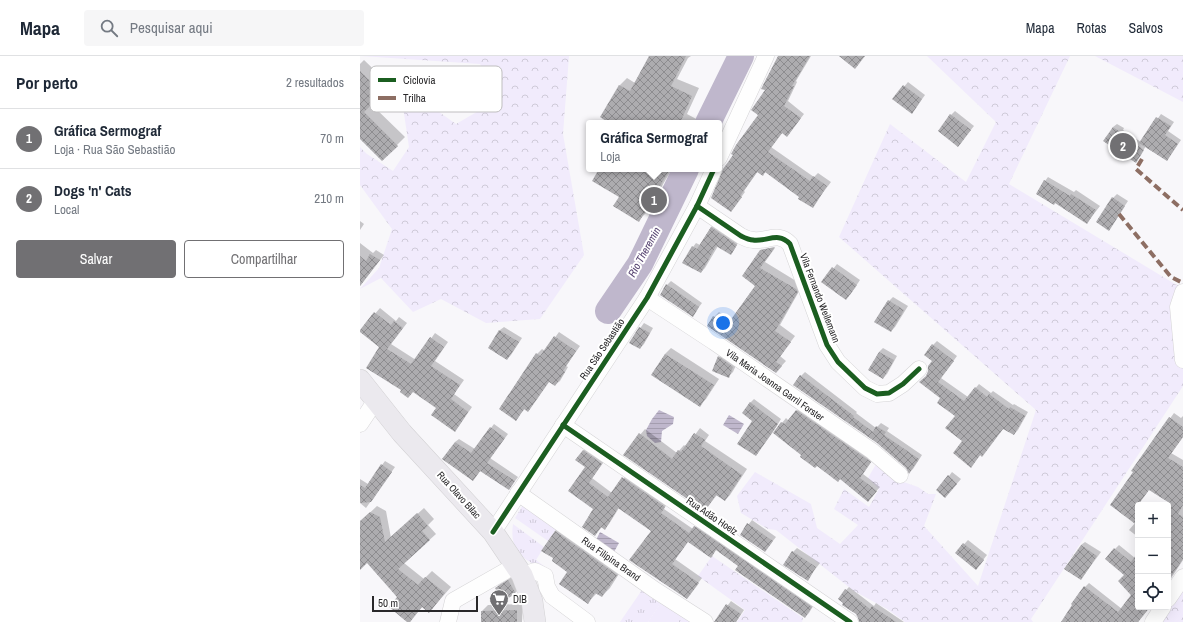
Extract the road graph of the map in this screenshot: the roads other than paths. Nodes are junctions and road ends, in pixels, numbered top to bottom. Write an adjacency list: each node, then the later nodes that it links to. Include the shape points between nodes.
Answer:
1 (766, 56): 2 (street)
2 (722, 151)
3 (713, 172): 4 (street, Rua São Sebastião)
4 (697, 206): 6 (street, Rua São Sebastião); 8 (street, Vila Fernando Weilemann, via 748,239 786,239 827,345 838,362 865,388 877,394 889,393)
5 (1183, 292): 7 (street, via 1178,307)
6 (648, 298): 12 (street, Rua São Sebastião); 13 (street, Vila Maria Joanna Garril Forster, via 865,447)
7 (1183, 360)
8 (919, 369)
9 (360, 380): 10 (main road, Rua Olavo Bilac)
10 (376, 400): 11 (street); 15 (main road, Rua Olavo Bilac, via 402,433)
11 (360, 424)
12 (563, 425): 14 (street, Rua São Sebastião); 24 (street, Rua Adão Hoelz)
13 (900, 475)
14 (518, 493): 15 (street, Rua São Sebastião); 23 (street, Rua Filipina Brand, via 655,590)
15 (493, 532): 16 (main road, Rua Olavo Bilac)
16 (519, 570): 20 (street, via 453,601); 21 (main road, Rua Olavo Bilac, via 532,600); 22 (street, via 535,571 545,576 552,596)
17 (1183, 577): 18 (street)
18 (1171, 595)
19 (1161, 610): 25 (street)
20 (448, 622)
21 (535, 622)
22 (587, 622)
23 (705, 622)
24 (850, 622)
25 (1153, 622)

